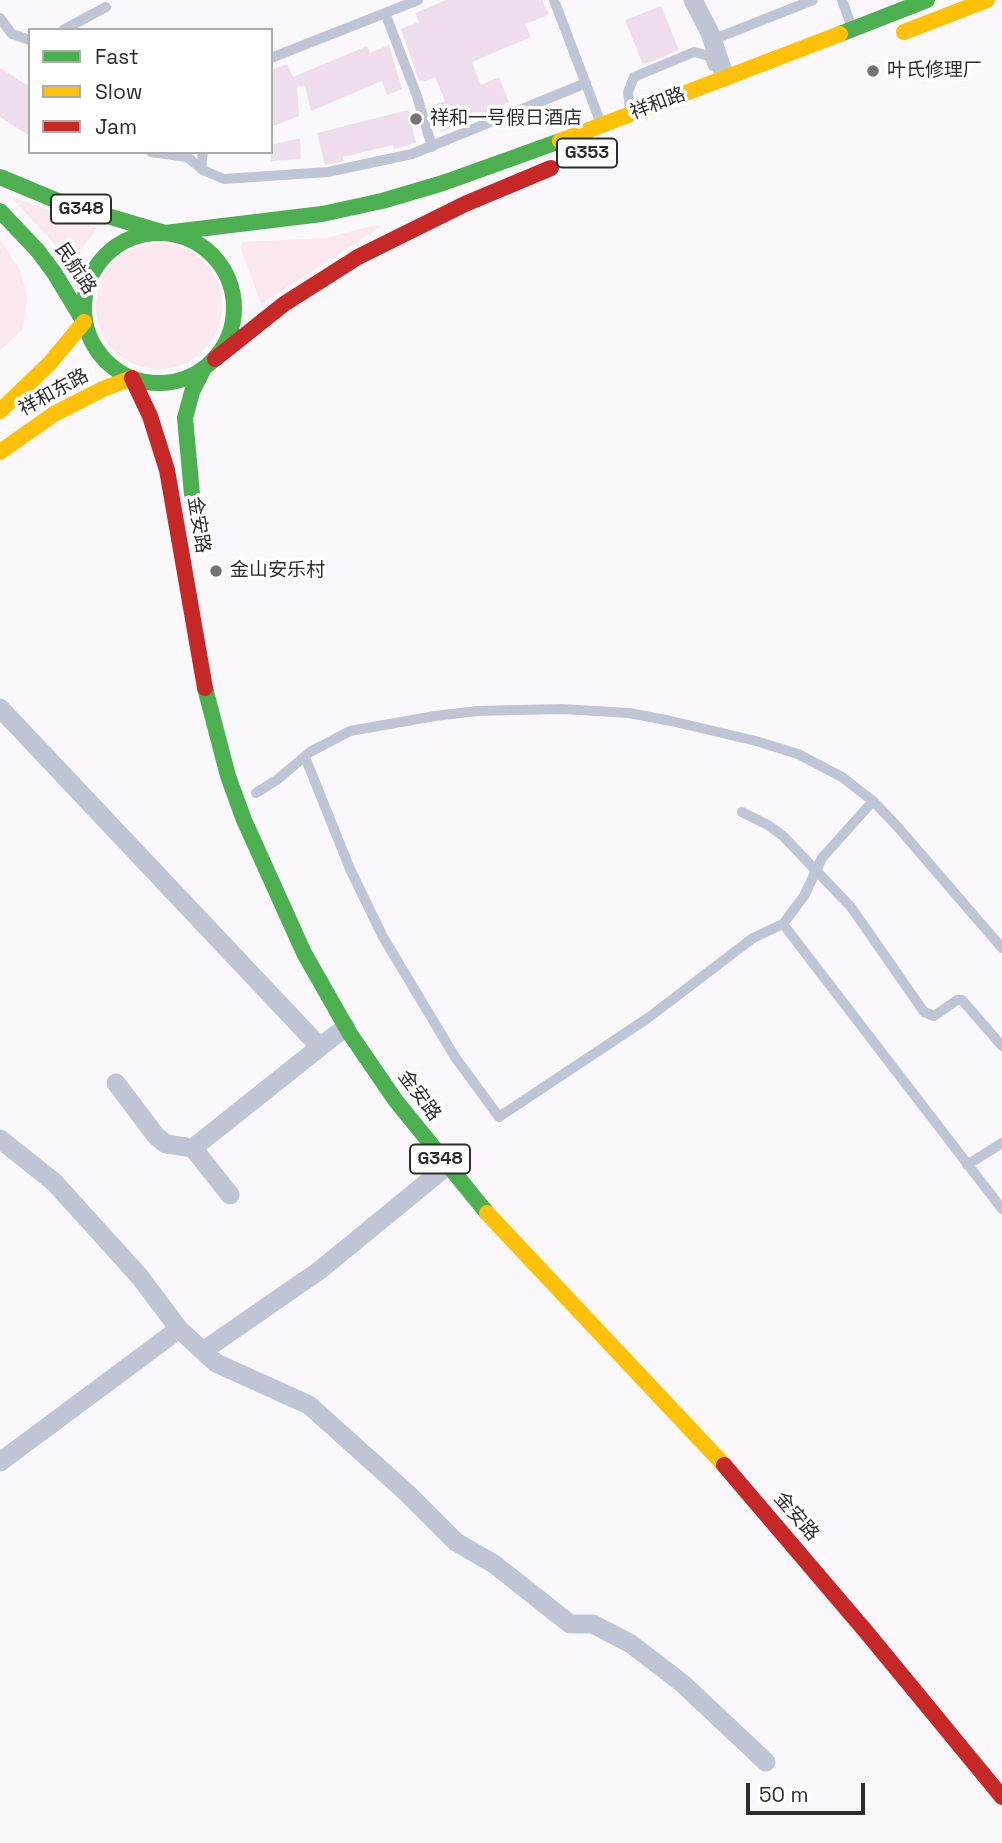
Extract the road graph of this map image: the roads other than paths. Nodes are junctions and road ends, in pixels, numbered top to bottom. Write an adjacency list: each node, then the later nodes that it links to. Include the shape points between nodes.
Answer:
1 (418, 0): 9 (lane)
2 (554, 0): 18 (lane)
3 (693, 0): 15 (street)
4 (813, 0): 15 (lane)
5 (842, 0): 12 (lane)
6 (927, 0): 12 (main road, 祥和路 / G353)
7 (987, 0): 13 (main road)
8 (106, 7): 11 (lane)
9 (385, 13): 16 (lane); 21 (lane)
10 (0, 18): 14 (lane, via 12,34)
11 (67, 28)
12 (853, 29): 17 (main road, 祥和路 / G353)
13 (895, 35)
14 (28, 39)
15 (712, 40): 17 (street)
16 (273, 57)
17 (722, 78): 19 (main road, 祥和路 / G353); 19 (lane, via 709,56 694,52 634,77 628,92)
18 (586, 83): 20 (lane); 21 (lane)
19 (631, 113): 20 (main road, 祥和路 / G353)
20 (601, 125): 28 (main road, 祥和路 / G353, via 382,201 303,218)
21 (432, 147): 25 (lane, via 328,172 224,179)
22 (165, 154): 25 (lane, via 187,157)
23 (203, 154): 25 (lane)
24 (570, 160): 30 (main road, G353, via 465,204 358,257 284,304)
25 (201, 169)
26 (0, 177): 28 (main road, G348, via 60,202)
27 (0, 211): 29 (main road, 民航路 / G348, via 38,251)
28 (164, 233): 29 (main road, G348, via 124,242 102,259 88,282); 30 (main road, G348, via 203,247 229,280 233,321)
29 (85, 322): 31 (main road, G348, via 102,358); 32 (main road, 祥和东路)
30 (209, 363): 31 (main road, G348, via 192,376 165,383); 34 (main road, 金安路 / G348, via 192,392 186,418)
31 (132, 378): 33 (main road, 祥和东路, via 54,414); 44 (main road, 金安路 / G348, via 167,470 206,692 228,776 276,895)
32 (0, 411)
33 (0, 452)
34 (194, 508)
35 (0, 708): 46 (street)
36 (305, 757): 37 (lane, via 278,779); 38 (lane, via 350,731 435,716 519,709 595,710 671,721 798,754 842,777); 42 (lane, via 383,937 440,1034 499,1117 648,1018 753,938)
37 (254, 787): 40 (main road)
38 (873, 801): 41 (lane, via 822,858); 43 (lane)
39 (742, 812): 41 (lane, via 783,836)
40 (263, 813)
41 (816, 871): 42 (lane); 45 (lane, via 864,924 924,1012 934,1016 962,1000)
42 (783, 924): 51 (lane)
43 (1002, 948)
44 (346, 1027): 46 (street); 52 (main road, 金安路 / G348)
45 (1002, 1046)
46 (320, 1047): 50 (street)
47 (116, 1083): 50 (street, via 156,1136 166,1144)
48 (0, 1139): 55 (street, via 54,1182 140,1277)
49 (1002, 1143): 51 (lane)
50 (192, 1148): 53 (street)
51 (967, 1165): 54 (lane)
52 (447, 1166): 56 (street, via 320,1270); 59 (main road, 金安路 / G348, via 513,1243 724,1465)
53 (230, 1195)
54 (1002, 1209)
55 (179, 1329): 56 (street); 57 (street)
56 (203, 1351): 58 (street, via 216,1363 309,1405 456,1542 494,1563 570,1624 593,1625 631,1644 682,1682)
57 (2, 1455)
58 (766, 1762)
59 (1002, 1797)

